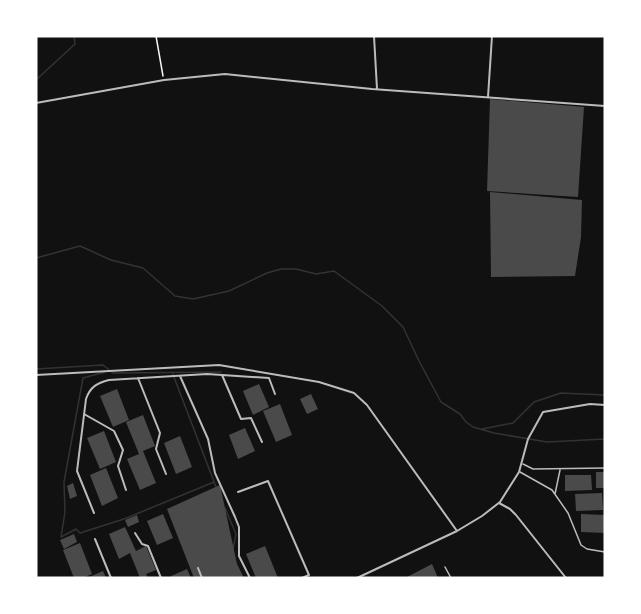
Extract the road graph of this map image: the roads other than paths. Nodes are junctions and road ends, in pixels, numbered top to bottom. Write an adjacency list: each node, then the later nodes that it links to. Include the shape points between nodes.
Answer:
1 (374, 36): 3 (street)
2 (492, 36): 4 (street)
3 (377, 89): 4 (street); 5 (street, via 225,74 164,80)
4 (488, 97): 6 (street)
5 (36, 102)
6 (605, 106)
7 (36, 375): 25 (street, via 219,365 319,382 354,393 367,405)
8 (222, 375): 9 (street); 11 (street, via 269,378); 14 (street, via 241,419 251,418)
9 (180, 376): 10 (street); 34 (street, via 236,517 239,556)
10 (138, 378): 13 (street, via 99,383 90,389); 19 (street, via 160,433 156,449)
11 (275, 394)
12 (605, 405): 15 (street, via 543,412 528,439)
13 (84, 414): 20 (street, via 114,431 123,450 118,466); 24 (street, via 77,471)
14 (262, 442)
15 (521, 464): 17 (lane, via 534,469); 18 (street)
16 (605, 468): 17 (lane)
17 (560, 469): 22 (lane)
18 (519, 472): 22 (lane); 23 (street)
19 (166, 474)
20 (126, 490)
21 (238, 492): 35 (street, via 268,481 309,574)
22 (555, 494): 28 (lane, via 581,545)
23 (499, 503): 25 (street); 38 (street, via 510,508)
24 (94, 513)
25 (457, 531): 36 (street)
26 (135, 533): 32 (street, via 148,546)
27 (95, 539): 31 (street)
28 (605, 552)
29 (445, 567): 37 (lane)
30 (198, 568): 33 (street)
31 (111, 578)
32 (161, 578)
33 (202, 578)
34 (250, 578)
35 (302, 578)
36 (357, 578)
37 (451, 578)
38 (566, 578)

